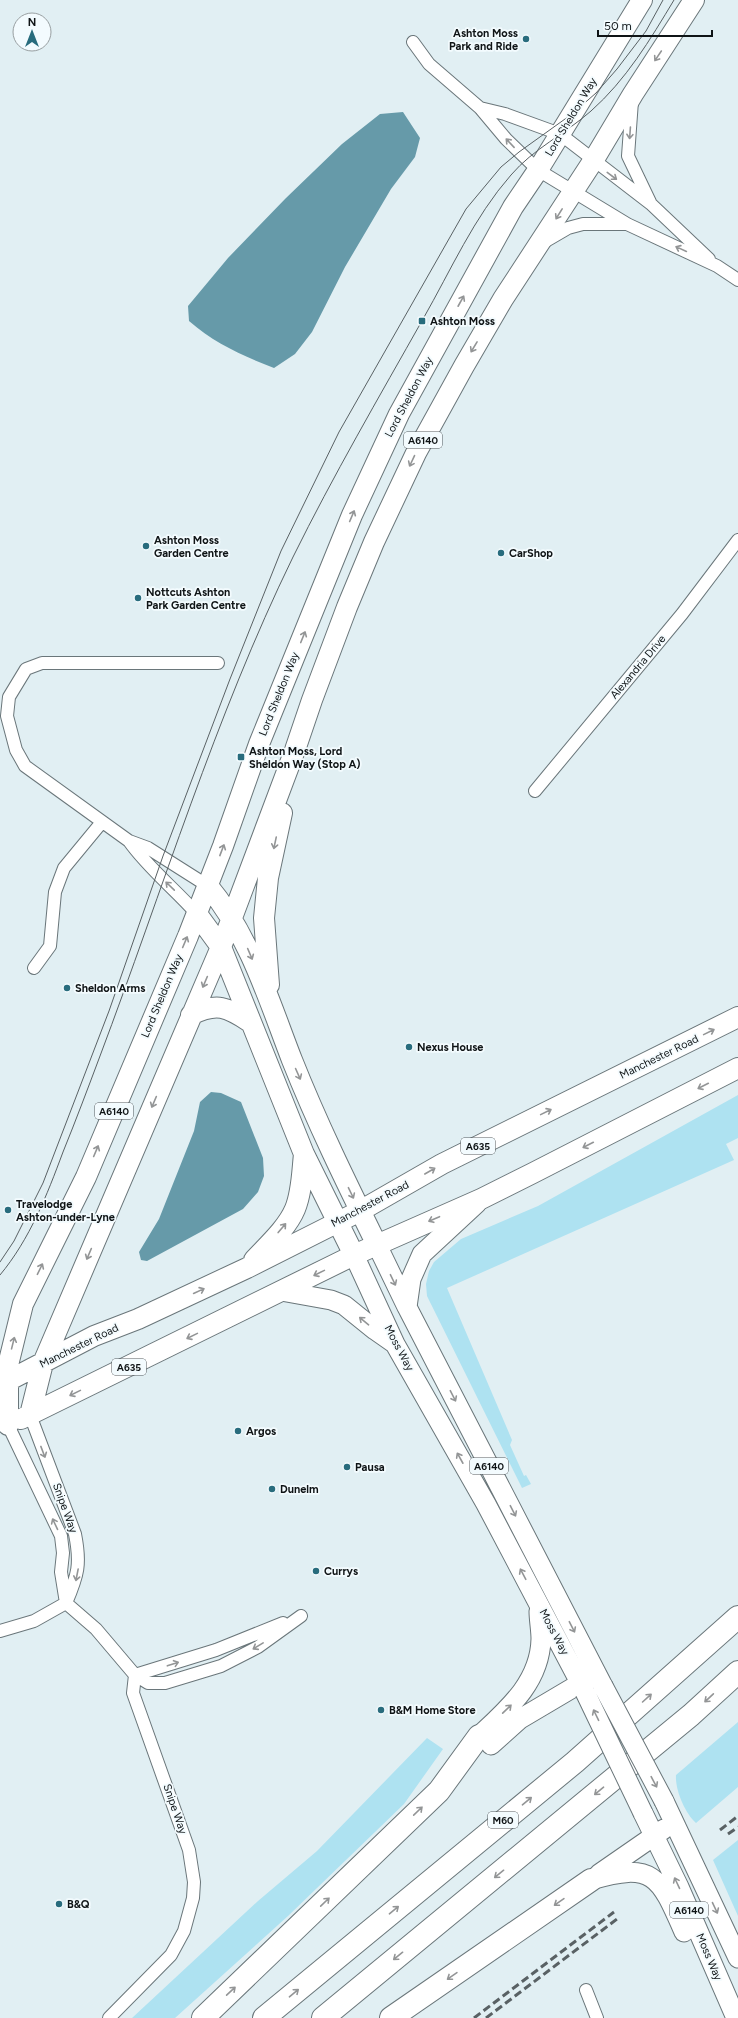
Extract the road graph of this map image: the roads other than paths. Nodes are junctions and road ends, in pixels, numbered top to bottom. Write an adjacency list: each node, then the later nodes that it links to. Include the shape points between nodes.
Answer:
1 (642, 0): 6 (highway, Lord Sheldon Way / A6140)
2 (694, 0): 4 (highway, A6140, one-way to 4)
3 (413, 42): 5 (street, via 429,64)
4 (633, 94): 7 (highway, A6140); 10 (street, one-way to 10, via 628,156)
5 (480, 108): 6 (street, via 505,114); 8 (street, one-way to 5, via 506,139)
6 (560, 134): 7 (street); 8 (highway, Lord Sheldon Way / A6140)
7 (594, 161): 9 (highway, A6140); 10 (street, one-way to 10)
8 (538, 170): 9 (street); 21 (highway, Lord Sheldon Way / A6140, one-way to 8, via 260,744 352,515 380,454 457,308 517,201)
9 (574, 191): 11 (street); 12 (highway, A6140, one-way to 12)
10 (651, 204): 13 (street)
11 (626, 224): 12 (street, via 583,224 568,228); 13 (street, one-way to 11)
12 (540, 245): 17 (highway, A6140, one-way to 17, via 503,298 416,453 347,607)
13 (717, 266): 14 (street)
14 (738, 280)
15 (738, 540): 18 (street, Alexandria Drive, via 677,620)
16 (218, 663): 19 (street, via 42,663 26,669 9,696 7,716 16,750 25,766)
17 (295, 750): 22 (highway, A6140); 26 (highway, one-way to 26, via 268,878 264,918)
18 (535, 791)
19 (102, 822): 20 (street); 25 (street, via 64,868 55,892 50,946)
20 (129, 841): 21 (street, via 148,848); 23 (street, one-way to 20, via 179,894 141,859)
21 (208, 886): 22 (highway, A6140); 23 (highway, Lord Sheldon Way / A6140)
22 (227, 911): 23 (highway, via 219,909 212,915); 24 (highway, A6140); 26 (highway, A6140, one-way to 26, via 247,947)
23 (196, 914): 24 (highway, A6140); 39 (highway, Lord Sheldon Way / A6140, one-way to 23, via 86,1177)
24 (220, 947): 27 (highway, A6140, one-way to 27); 29 (highway, A6140)
25 (34, 968)
26 (270, 1002): 33 (highway, A6140, one-way to 33, via 292,1061)
27 (191, 1015): 29 (highway, via 204,1008 218,1007 233,1011); 43 (highway, A6140, one-way to 43)
28 (738, 1018): 33 (highway, Manchester Road / A635, one-way to 28, via 442,1164)
29 (250, 1022): 31 (highway, A6140)
30 (738, 1068): 32 (highway, A635, one-way to 32)
31 (304, 1154): 34 (highway, A6140); 37 (highway, one-way to 31, via 285,1225 295,1209 301,1188)
32 (481, 1199): 35 (highway, A635, one-way to 35); 40 (main road, via 422,1254 411,1279)
33 (360, 1212): 34 (highway, Manchester Road / A635); 35 (highway, Moss Way / A6140)
34 (338, 1222): 36 (highway, A6140); 37 (highway, Manchester Road / A635)
35 (377, 1245): 36 (highway, A635); 40 (main road, Moss Way / A6140, one-way to 40)
36 (354, 1256): 38 (highway, A635, one-way to 38); 42 (main road, Moss Way / A6140)
37 (247, 1268): 43 (highway, Manchester Road / A635, one-way to 37, via 94,1336 138,1319)
38 (281, 1291): 42 (main road, one-way to 38, via 344,1305 332,1300); 45 (highway, A635, one-way to 45)
39 (23, 1304): 41 (highway); 44 (highway, Lord Sheldon Way / A6140, one-way to 39)
40 (407, 1307): 53 (main road, Moss Way / A6140, one-way to 53)
41 (0, 1333)
42 (395, 1344): 47 (main road, Moss Way / A6140, one-way to 42, via 486,1504)
43 (43, 1363): 44 (highway, Manchester Road / A635); 45 (highway, A6140)
44 (3, 1384): 46 (highway, Lord Sheldon Way / A6140)
45 (30, 1415): 46 (highway, A635); 48 (street, Snipe Way, one-way to 48, via 75,1534 79,1553 77,1577)
46 (4, 1418): 48 (street, Snipe Way, one-way to 46, via 61,1572 61,1536)
47 (538, 1602): 54 (main road, Moss Way / A6140); 55 (main road, one-way to 47, via 535,1672 541,1640)
48 (66, 1603): 50 (street, via 34,1621); 52 (street, via 96,1629)
49 (738, 1617): 65 (highway, M60, one-way to 49, via 575,1762)
50 (0, 1631)
51 (738, 1672): 66 (highway, one-way to 66, via 691,1715)
52 (135, 1675): 52 (street, one-way to 52, via 216,1650 301,1616 258,1647 220,1666 165,1683 148,1683); 63 (street, Snipe Way, via 133,1693 189,1850 194,1882 193,1898 184,1931 171,1955)
53 (600, 1680): 54 (main road); 56 (main road, Moss Way / A6140, one-way to 56, bridge)
54 (582, 1687): 55 (main road); 57 (main road, Moss Way / A6140, one-way to 54, bridge)
55 (485, 1740): 64 (highway, one-way to 55, via 439,1791)
56 (675, 1822): 57 (main road); 59 (main road, Moss Way / A6140, one-way to 59)
57 (654, 1836): 58 (main road); 60 (main road, Moss Way / A6140, one-way to 57)
58 (591, 1880): 60 (main road, via 622,1872 652,1877 662,1887 671,1903 704,1975); 67 (highway, one-way to 67)
59 (738, 1958)
60 (721, 1985): 62 (main road, Moss Way / A6140)
61 (586, 1990): 68 (street)
62 (734, 2013)
63 (108, 2018)
64 (203, 2018)
65 (264, 2018)
66 (323, 2018)
67 (391, 2018)
68 (597, 2018)

